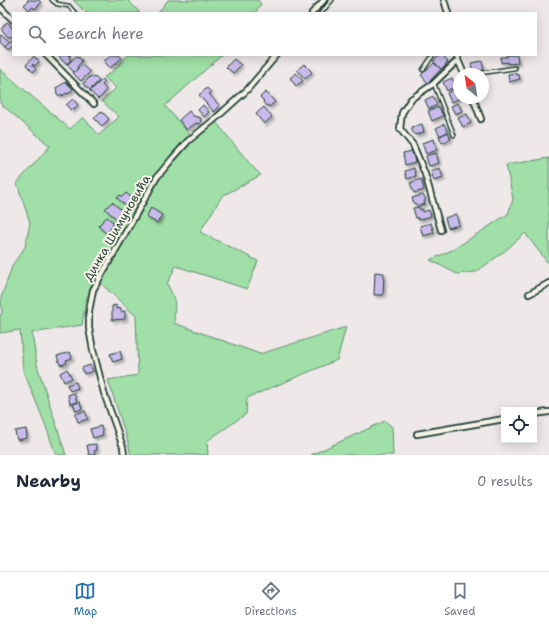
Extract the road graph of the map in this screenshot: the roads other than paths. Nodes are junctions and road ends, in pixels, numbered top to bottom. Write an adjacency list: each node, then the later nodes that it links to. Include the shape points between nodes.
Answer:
1 (52, 0): 6 (lane, via 57,4 69,6)
2 (324, 0): 7 (street)
3 (332, 0): 8 (lane)
4 (444, 0): 9 (street)
5 (0, 7): 10 (street)
6 (74, 12)
7 (313, 12)
8 (322, 12)
9 (448, 12)
10 (12, 19)
11 (47, 56): 20 (street)
12 (277, 56): 31 (street, Динка Шимуновића, via 247,90 188,141 161,172 94,290 89,310 93,350)
13 (432, 56): 17 (lane)
14 (458, 58): 15 (street); 19 (street)
15 (462, 68)
16 (515, 68): 18 (lane)
17 (423, 70)
18 (489, 72)
19 (433, 84): 23 (lane); 24 (street, via 411,99 402,113 400,129 413,145 425,174)
20 (94, 104)
21 (475, 104): 22 (street)
22 (481, 119)
23 (454, 135)
24 (441, 230)
25 (549, 283): 26 (street)
26 (530, 294)
27 (549, 412): 28 (street)
28 (537, 414)
29 (501, 420): 30 (street)
30 (417, 434)
31 (124, 455)

